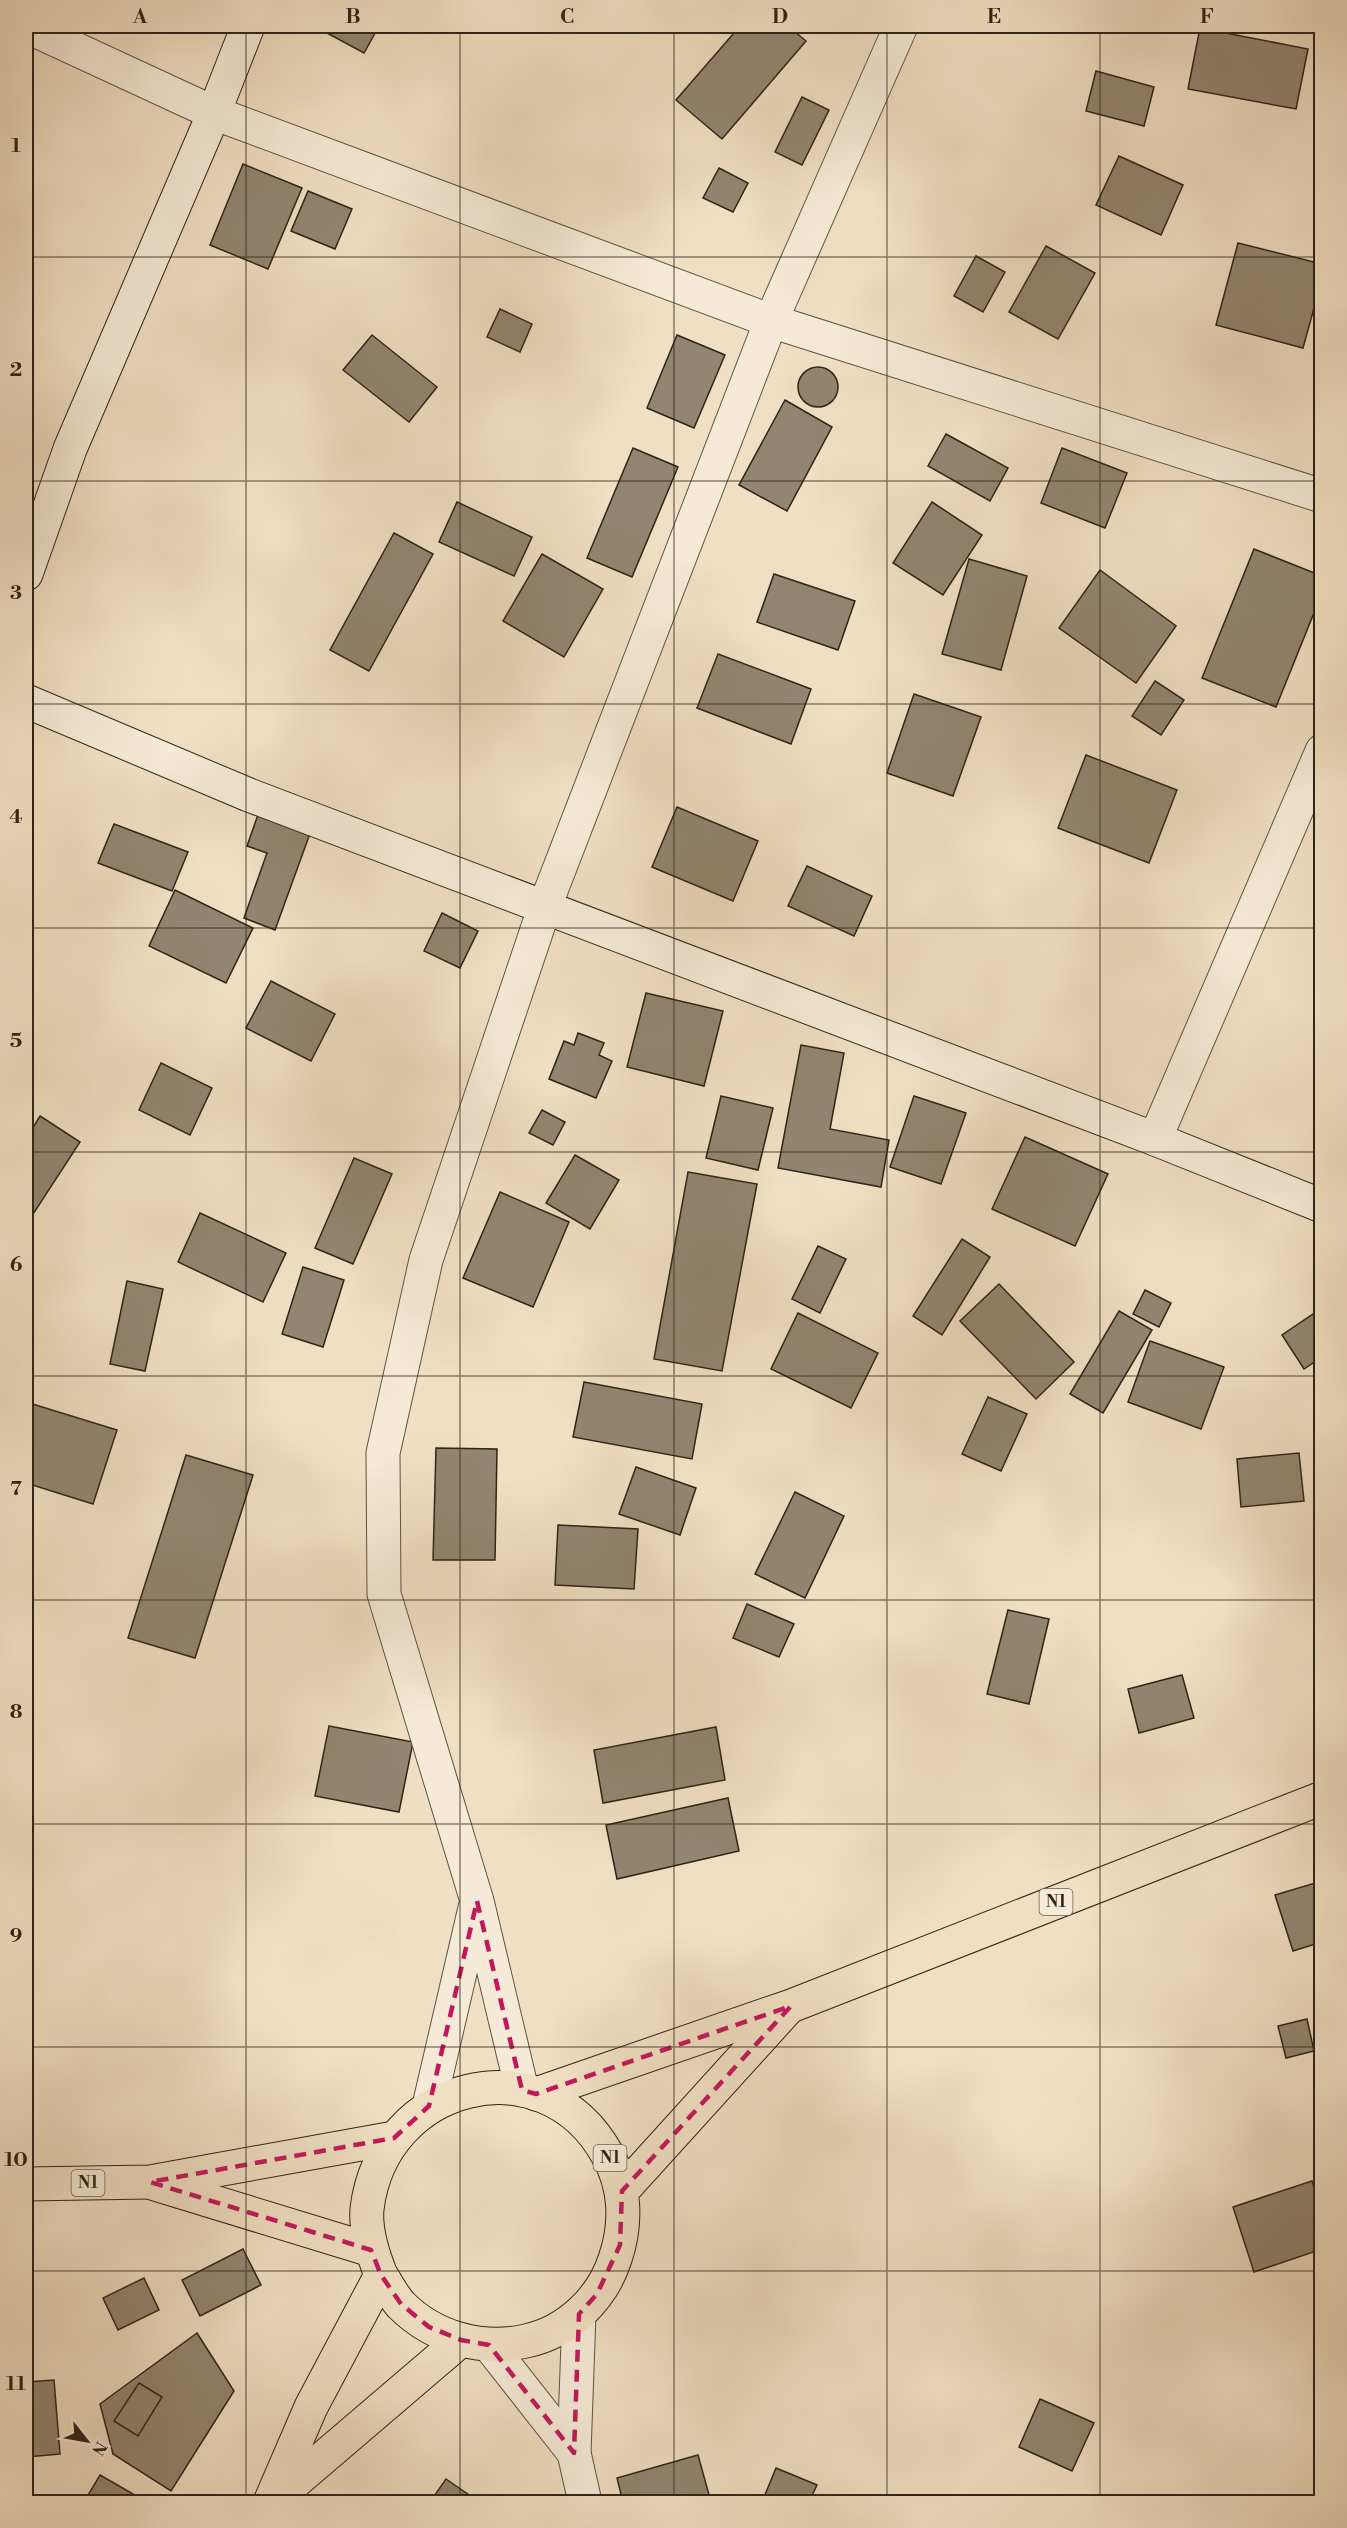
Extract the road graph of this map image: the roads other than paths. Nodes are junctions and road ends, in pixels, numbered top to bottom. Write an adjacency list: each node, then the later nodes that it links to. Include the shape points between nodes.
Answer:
1 (26, 26): 4 (street)
2 (248, 26): 4 (street)
3 (901, 26): 5 (street)
4 (214, 113): 5 (street); 7 (street, via 70,449)
5 (771, 321): 6 (street); 10 (street)
6 (1322, 496)
7 (26, 574)
8 (26, 701): 10 (street, via 249,795)
9 (1322, 751): 11 (street)
10 (544, 906): 11 (street); 14 (street, via 426,1260 383,1453 384,1594)
11 (1155, 1139): 12 (street)
12 (1322, 1206)
13 (1322, 1798): 15 (highway, N1)
14 (477, 1900): 16 (street); 17 (street)
15 (790, 2006): 16 (highway, N1); 21 (highway, N1)
16 (529, 2092): 17 (highway, N1, via 490,2088 459,2093); 21 (highway, N1, via 561,2105 582,2121 614,2165)
17 (429, 2106): 18 (highway, N1)
18 (394, 2138): 19 (highway, N1); 22 (highway, N1, via 375,2172 367,2211)
19 (150, 2182): 20 (highway, N1); 22 (highway, N1)
20 (26, 2184)
21 (622, 2192): 23 (highway, N1, via 620,2245 611,2271)
22 (376, 2262): 24 (highway, N1, via 401,2304 429,2327); 26 (highway)
23 (579, 2314): 24 (highway, N1, via 537,2338 513,2344); 25 (street)
24 (475, 2343): 25 (street); 26 (highway)
25 (574, 2453): 27 (street)
26 (271, 2502)
27 (585, 2502)

